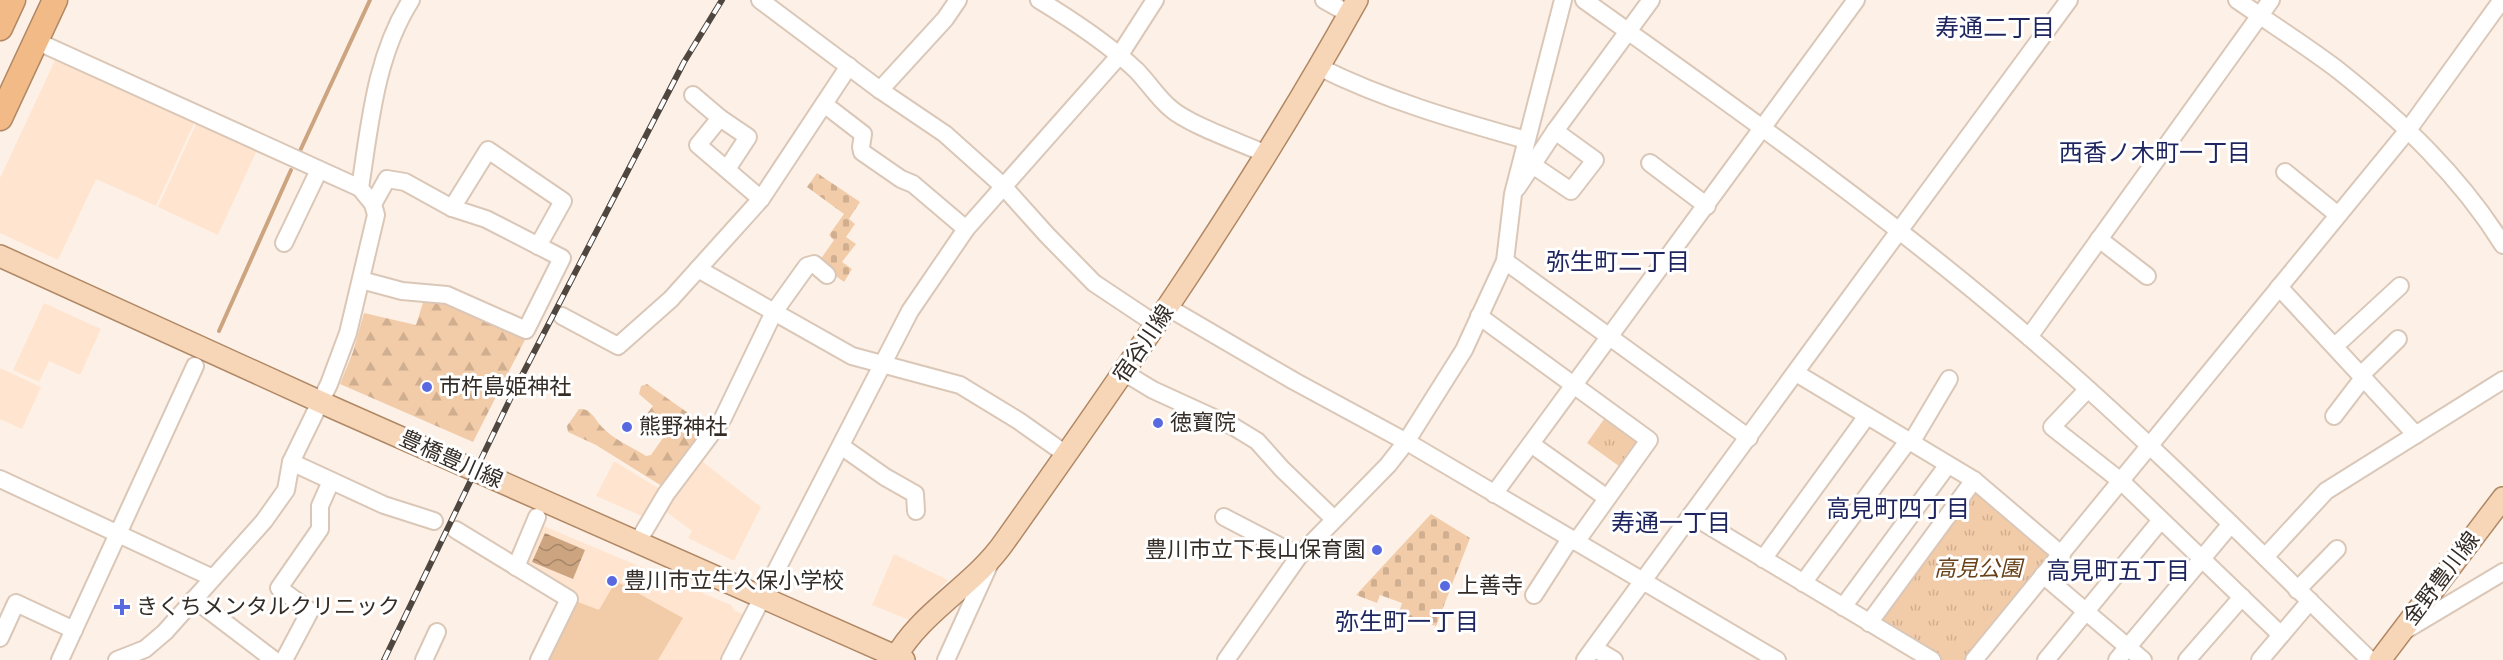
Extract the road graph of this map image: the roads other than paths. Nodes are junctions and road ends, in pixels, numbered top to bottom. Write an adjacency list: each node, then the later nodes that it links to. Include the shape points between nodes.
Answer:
1 (13, 0): 19 (highway)
2 (55, 0): 21 (highway)
3 (411, 0): 41 (street, via 395,29 377,81)
4 (760, 0): 23 (street)
5 (958, 0): 25 (street)
6 (1039, 0): 22 (street)
7 (1155, 0): 22 (street)
8 (1323, 0): 17 (street)
9 (1563, 0): 33 (street)
10 (1584, 0): 20 (street)
11 (1651, 0): 20 (street)
12 (1856, 0): 30 (street)
13 (2069, 0): 49 (street)
14 (2237, 0): 18 (street)
15 (2271, 0): 18 (street)
16 (2498, 3): 31 (street)
17 (1353, 7): 24 (main road, 宿谷川線)
18 (2259, 16): 31 (street, via 2337,70); 50 (street)
19 (0, 26)
20 (1628, 31): 30 (street); 32 (street)
21 (36, 41): 28 (highway); 38 (street)
22 (1119, 56): 34 (street, via 1171,110); 40 (street)
23 (849, 66): 25 (street); 27 (street)
24 (1319, 67): 33 (street, via 1359,87); 34 (main road, 宿谷川線)
25 (880, 90): 40 (street, via 945,134)
26 (693, 95): 29 (street)
27 (824, 104): 43 (street); 48 (street, via 863,134 862,152 913,184)
28 (0, 118)
29 (720, 118): 37 (street, via 748,137); 37 (street, via 698,145)
30 (1761, 129): 45 (street); 49 (street)
31 (2408, 130): 47 (street); 52 (street, via 2466,193)
32 (1555, 131): 36 (street); 36 (street, via 1594,160 1570,191)
33 (1526, 140): 42 (street)
34 (1266, 154): 64 (main road, 宿谷川線)
35 (1650, 163): 45 (street)
36 (1534, 166): 42 (street)
37 (727, 169): 43 (street)
38 (319, 170): 41 (street); 51 (street)
39 (2285, 172): 47 (street)
40 (1003, 186): 48 (street); 64 (street, via 1094,283)
41 (360, 188): 44 (street)
42 (1513, 194): 55 (street)
43 (761, 199): 56 (street)
44 (373, 204): 46 (street, via 387,179 405,182); 59 (street, via 376,215)
45 (1707, 206): 67 (street)
46 (452, 208): 53 (street, via 486,219); 53 (street, via 489,150 563,201)
47 (2338, 215): 61 (street)
48 (966, 229): 70 (street, via 910,311)
49 (1898, 230): 66 (street); 73 (street)
50 (2099, 240): 58 (street); 66 (street)
51 (284, 243)
52 (2503, 244)
53 (538, 246): 59 (street, via 562,258 526,330 447,295 402,291)
54 (0, 256): 79 (main road, 豊橋豊川線)
55 (1505, 261): 65 (street); 67 (street)
56 (698, 270): 62 (street); 63 (street, via 618,346)
57 (827, 275): 62 (street, via 814,264 807,266)
58 (2147, 276)
59 (361, 280): 79 (street, via 348,333)
60 (2400, 286): 69 (street)
61 (2279, 287): 69 (street); 87 (street)
62 (774, 312): 70 (street, via 852,356); 110 (street, via 723,418 666,494)
63 (562, 316)
64 (1163, 316): 72 (main road, 宿谷川線); 84 (street)
65 (1479, 316): 77 (street); 84 (street)
66 (2029, 337): 78 (street)
67 (1610, 338): 77 (street); 83 (street)
68 (2398, 339): 74 (street)
69 (2335, 346): 74 (street)
70 (883, 363): 88 (street); 89 (street, via 960,385)
71 (195, 366): 108 (street)
72 (1125, 373): 89 (main road, 宿谷川線); 103 (street, via 1257,441)
73 (1796, 373): 80 (street); 83 (street)
74 (2362, 376): 81 (street); 82 (street)
75 (1949, 379): 85 (street)
76 (2503, 381): 82 (street)
77 (1575, 386): 86 (street); 97 (street, via 1649,440)
78 (2087, 390): 87 (street); 95 (street, via 2052,427)
79 (320, 402): 90 (street); 110 (main road, 豊橋豊川線)
80 (1867, 416): 85 (street); 115 (street)
81 (2334, 416)
82 (2416, 435): 114 (street, via 2326,491)
83 (1749, 438): 100 (street)
84 (1406, 442): 96 (street); 103 (street)
85 (1910, 442): 91 (street); 124 (street)
86 (1532, 444): 96 (street); 97 (street)
87 (2149, 445): 95 (street); 106 (street)
88 (840, 446): 99 (street, via 915,494); 129 (street)
89 (1067, 455): 117 (main road, 宿谷川線)
90 (291, 462): 94 (street); 122 (street, via 286,490)
91 (1947, 466): 93 (street); 131 (street)
92 (0, 479): 108 (street)
93 (1974, 480): 112 (street); 133 (street)
94 (331, 481): 105 (street, via 384,505); 146 (street, via 320,506 320,529 279,588 310,611)
95 (2122, 482): 104 (street); 112 (street)
96 (1494, 494): 109 (street)
97 (1607, 498): 109 (street)
98 (2503, 498): 119 (main road, 金野豊川線)
99 (916, 510)
100 (1691, 515): 115 (street); 123 (street)
101 (537, 517): 118 (street)
102 (1224, 517): 113 (street)
103 (1334, 519): 113 (street)
104 (2162, 520): 116 (street); 132 (street)
105 (434, 521)
106 (2231, 524): 114 (street); 116 (street)
107 (456, 530): 118 (street)
108 (118, 534): 122 (street); 134 (street)
109 (1573, 540): 123 (street); 126 (street)
110 (637, 543): 129 (main road, 豊橋豊川線)
111 (2337, 549): 127 (street)
112 (2062, 555): 121 (street)
113 (1299, 556): 151 (street)
114 (2265, 557): 127 (street)
115 (1763, 558): 124 (street)
116 (2201, 558): 128 (street); 140 (street)
117 (990, 562): 142 (main road, 宿谷川線, via 938,606); 150 (street)
118 (516, 567): 148 (street, via 569,599)
119 (2449, 569): 125 (street); 137 (main road, 金野豊川線)
120 (2503, 572): 125 (street)
121 (2043, 575): 132 (street); 155 (street)
122 (213, 578): 130 (street)
123 (1643, 579): 139 (street); 153 (street)
124 (1803, 583): 131 (street)
125 (2463, 594): 137 (street)
126 (1534, 595)
127 (2303, 596): 136 (street); 160 (street)
128 (2242, 597): 136 (street); 158 (street)
129 (764, 598): 142 (main road, 豊橋豊川線); 149 (street)
130 (194, 599): 141 (street); 145 (street)
131 (1843, 607): 133 (street)
132 (2086, 612): 140 (street); 156 (street)
133 (1869, 623): 154 (street)
134 (74, 630): 138 (street, via 16,603); 143 (street)
135 (437, 632): 147 (street)
136 (2281, 635): 159 (street)
137 (2399, 635): 161 (main road, 金野豊川線)
138 (0, 638)
139 (1589, 654): 152 (street)
140 (2122, 654): 157 (street)
141 (142, 656): 144 (street)
142 (898, 659)
143 (60, 660)
144 (117, 660)
145 (274, 660)
146 (284, 660)
147 (423, 660)
148 (539, 660)
149 (730, 660)
150 (946, 660)
151 (1226, 660)
152 (1614, 660)
153 (1778, 660)
154 (1932, 660)
155 (1974, 660)
156 (2046, 660)
157 (2143, 660)
158 (2187, 660)
159 (2260, 660)
160 (2370, 660)
161 (2380, 660)

